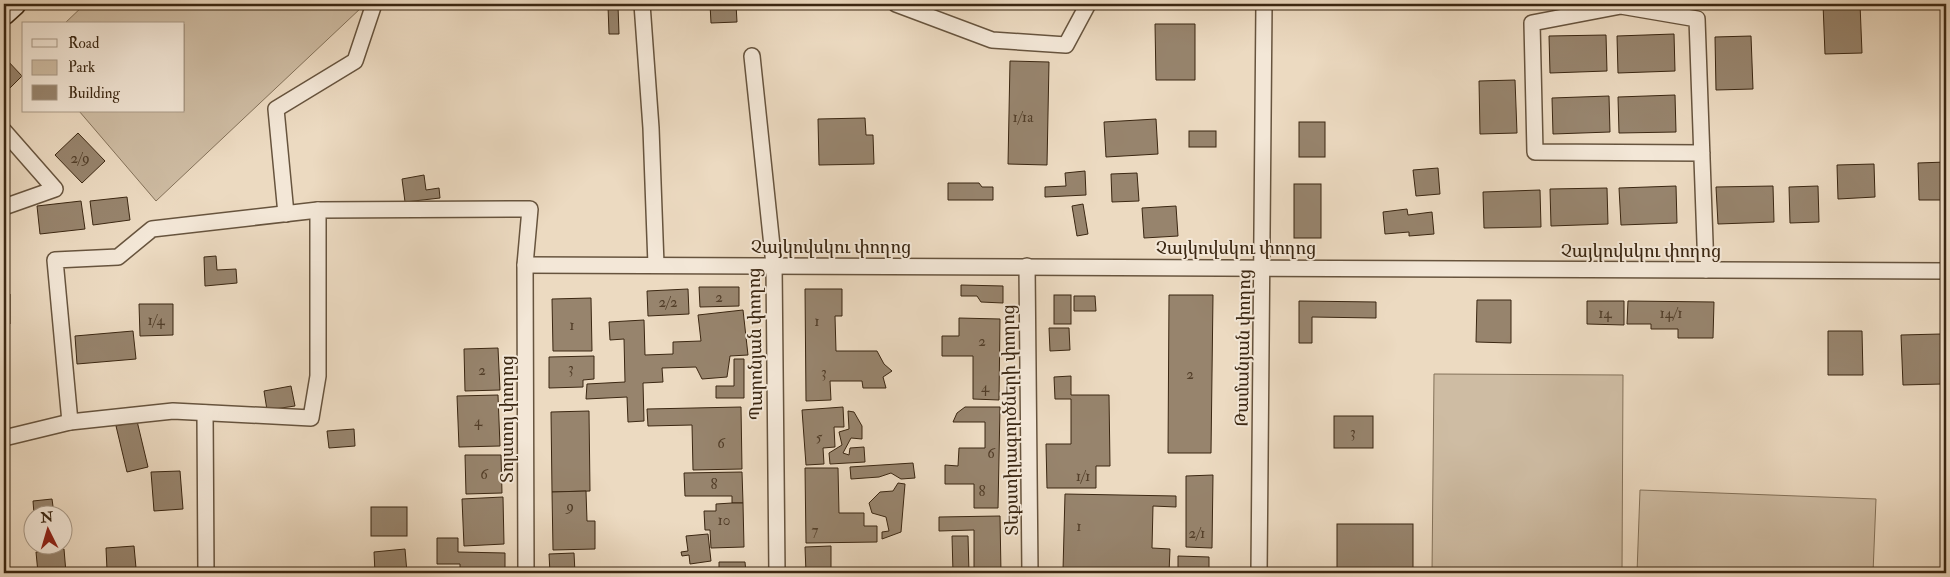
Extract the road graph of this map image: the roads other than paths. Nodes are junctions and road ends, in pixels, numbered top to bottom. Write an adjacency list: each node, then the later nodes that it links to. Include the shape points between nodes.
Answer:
1 (15, 4): 8 (street)
2 (374, 4): 14 (street, via 355,61 276,109)
3 (642, 4): 16 (street)
4 (896, 4): 5 (street, via 992,40 1066,45)
5 (1088, 4)
6 (1264, 4): 19 (street, Թամանյան փողոց)
7 (1620, 5): 11 (street, via 1697,19); 11 (street, via 1532,22 1535,152)
8 (4, 14)
9 (752, 56): 17 (street, Պարոնյան փողոց)
10 (4, 131): 12 (street, via 55,188)
11 (1702, 153): 20 (street)
12 (4, 207)
13 (318, 210): 14 (street); 15 (street, Տոլստոյ փողոց, via 530,209); 22 (street, via 318,376 311,418)
14 (286, 214): 23 (street, via 152,229 118,257 55,260)
15 (525, 265): 16 (street, Չայկովսկու փողոց); 26 (street, Տոլստոյ փողոց)
16 (656, 265): 17 (street, Չայկովսկու փողոց)
17 (774, 265): 18 (street, Չայկովսկու փողոց); 27 (street, Պարոնյան փողոց)
18 (1027, 266): 19 (street, Չայկովսկու փողոց); 28 (street, Տեքստիլագործների փողոց)
19 (1262, 267): 20 (street, Չայկովսկու փողոց); 29 (street, Թամանյան փողոց)
20 (1706, 270): 21 (street, Չայկովսկու փողոց)
21 (1946, 272)
22 (205, 414): 23 (street, via 173,411); 25 (street)
23 (70, 422): 24 (street)
24 (4, 438)
25 (206, 573)
26 (526, 573)
27 (777, 573)
28 (1030, 573)
29 (1259, 573)

